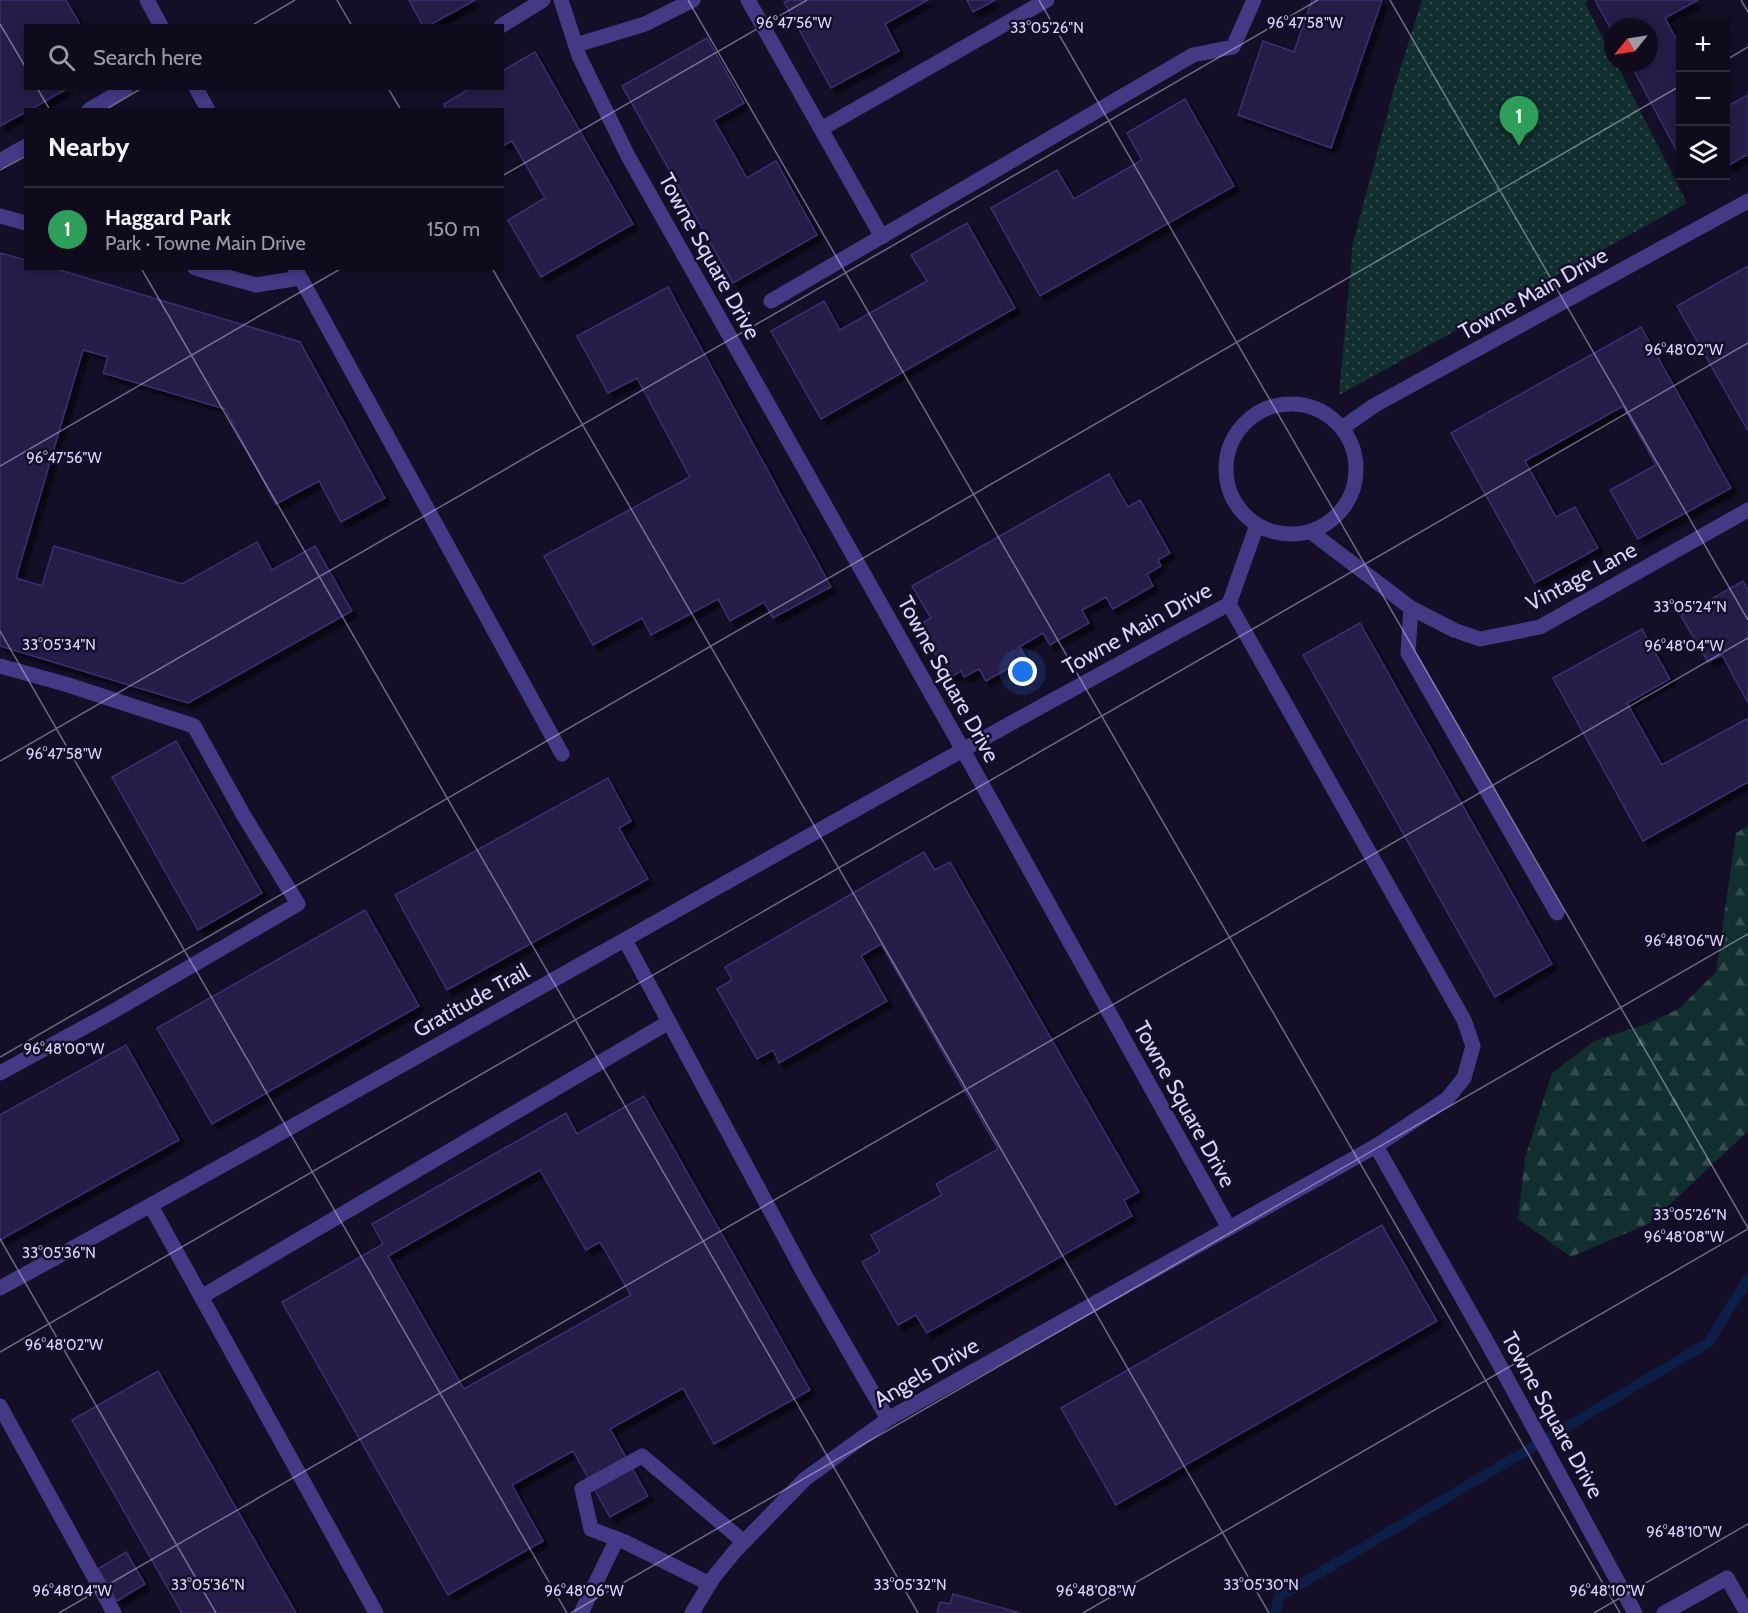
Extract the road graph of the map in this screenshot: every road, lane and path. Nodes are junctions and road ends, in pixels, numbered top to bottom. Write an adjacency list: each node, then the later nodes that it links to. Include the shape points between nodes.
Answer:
1 (147, 0): 8 (street)
2 (543, 0): 9 (street)
3 (561, 0): 10 (street, Towne Square Drive)
4 (693, 0): 10 (street, via 645,24)
5 (748, 0): 15 (street)
6 (1047, 0): 15 (street)
7 (1254, 0): 21 (street, via 1233,47 1193,55)
8 (160, 24)
9 (504, 24)
10 (576, 45): 32 (street, Towne Square Drive, via 628,156)
11 (123, 90): 13 (street)
12 (197, 90): 14 (street)
13 (92, 108)
14 (207, 108)
15 (821, 129): 21 (street)
16 (24, 147): 17 (street)
17 (0, 161)
18 (1748, 201): 25 (street, Towne Main Drive, via 1375,405)
19 (0, 216): 20 (street)
20 (24, 222)
21 (882, 237): 24 (street)
22 (202, 270): 23 (street, via 256,285)
23 (298, 273): 33 (street)
24 (771, 301)
25 (1342, 428): 27 (street, via 1325,413 1304,405 1281,404 1260,411 1242,425 1230,445 1226,467 1229,490 1240,510); 28 (street, via 1355,454 1355,483 1343,508)
26 (1748, 510): 30 (street, Vintage Lane, via 1540,627 1480,639)
27 (1257, 525): 28 (street, via 1278,534); 29 (street, Towne Main Drive)
28 (1311, 532): 30 (street, Vintage Lane)
29 (1229, 604): 32 (street, Towne Main Drive); 38 (street, via 1464,1020 1473,1046 1464,1078 1447,1099)
30 (1411, 608): 34 (street, via 1408,653)
31 (0, 666): 37 (street, via 194,726 298,904)
32 (963, 750): 35 (street, Gratitude Trail); 40 (street, Towne Square Drive)
33 (562, 754)
34 (1557, 913)
35 (625, 940): 36 (street); 39 (street, Gratitude Trail)
36 (669, 1022): 42 (street); 44 (street, via 806,1277)
37 (0, 1073)
38 (1376, 1146): 40 (street); 52 (street, Towne Square Drive)
39 (151, 1206): 41 (street, Gratitude Trail); 42 (street)
40 (1228, 1228): 44 (street, Angels Drive)
41 (0, 1288)
42 (201, 1297): 49 (street)
43 (0, 1406): 48 (street)
44 (888, 1419): 46 (street, Angels Drive, via 805,1479)
45 (617, 1539): 46 (street, via 591,1529 582,1490 642,1456); 47 (street); 50 (street)
46 (744, 1542): 47 (street, Angels Drive)
47 (710, 1584): 51 (street, Angels Drive)
48 (114, 1613)
49 (376, 1613)
50 (581, 1613)
51 (692, 1613)
52 (1635, 1613)
53 (1664, 1613): 54 (street, via 1727,1578)
54 (1747, 1613)

